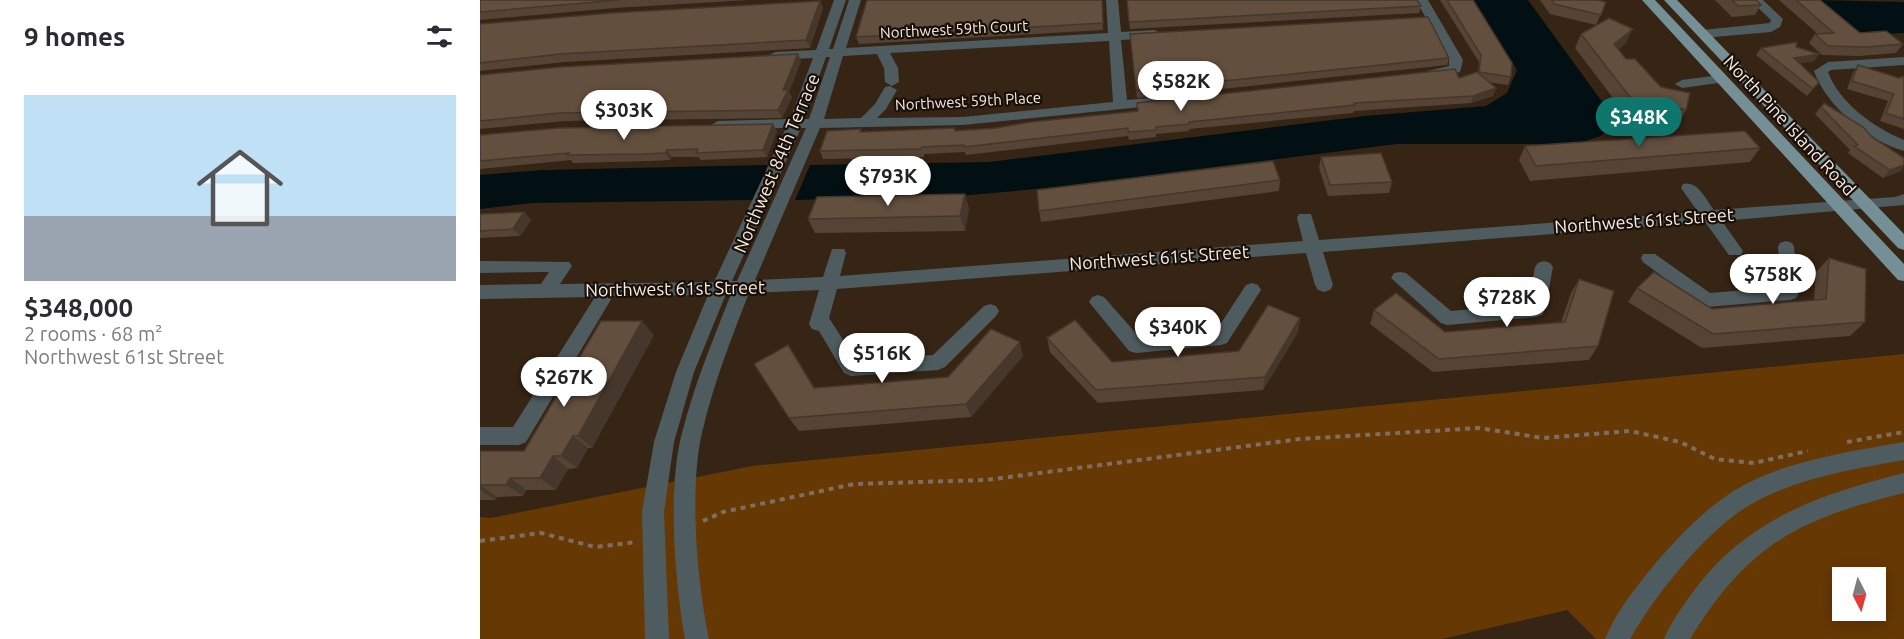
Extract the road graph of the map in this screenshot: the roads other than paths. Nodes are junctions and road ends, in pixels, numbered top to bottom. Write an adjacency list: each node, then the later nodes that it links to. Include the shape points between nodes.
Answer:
1 (846, 0): 11 (street, Northwest 84th Terrace)
2 (1112, 0): 9 (street)
3 (1422, 0): 14 (street, via 1425,18 1456,60 1455,69)
4 (1648, 0): 15 (main road, North Pine Island Road)
5 (1670, 0): 8 (main road, North Pine Island Road)
6 (1756, 0): 8 (street, via 1777,19 1771,28)
7 (1173, 33): 9 (street, Northwest 59th Court)
8 (1703, 34): 26 (main road, North Pine Island Road)
9 (1115, 37): 10 (street, Northwest 59th Court); 18 (street)
10 (882, 50): 11 (street, Northwest 59th Court); 19 (street, via 891,68 891,86 881,106)
11 (830, 53): 12 (street, Northwest 59th Court); 20 (street, Northwest 84th Terrace); 21 (street, Northwest 84th Terrace)
12 (764, 57)
13 (1904, 61): 23 (street, via 1828,66 1821,71 1829,90 1864,123)
14 (1420, 75)
15 (1720, 79): 16 (street); 27 (main road, North Pine Island Road)
16 (1682, 84)
17 (1178, 99): 18 (street, Northwest 59th Place)
18 (1120, 105): 19 (street, Northwest 59th Place, via 1009,118)
19 (865, 122): 21 (street, Northwest 59th Place)
20 (796, 123): 21 (street, Northwest 59th Place); 22 (street, Northwest 59th Place); 43 (street, Northwest 84th Terrace)
21 (815, 123): 42 (street, Northwest 84th Terrace)
22 (704, 125)
23 (1904, 146)
24 (1689, 188): 28 (street)
25 (1904, 199): 26 (street, Northwest 61st Street)
26 (1866, 204): 27 (street, Northwest 61st Street); 30 (main road, North Pine Island Road)
27 (1838, 205): 28 (street, Northwest 61st Street); 38 (main road, North Pine Island Road)
28 (1709, 215): 31 (street, Northwest 61st Street); 33 (street)
29 (1305, 218): 31 (street)
30 (1904, 244)
31 (1313, 246): 40 (street, Northwest 61st Street); 41 (street)
32 (1786, 247): 35 (street, via 1790,293 1707,300)
33 (1735, 251)
34 (838, 253): 40 (street)
35 (1649, 258)
36 (480, 267): 46 (street, via 563,266)
37 (1544, 267): 39 (street, via 1536,310 1447,318)
38 (1904, 275)
39 (1400, 278)
40 (830, 283): 42 (street, Northwest 61st Street); 49 (street, via 821,324 851,368 938,362)
41 (1324, 285)
42 (743, 287): 43 (street, Northwest 61st Street); 54 (street, Northwest 84th Terrace, via 710,369 691,435 684,502)
43 (720, 288): 44 (street, Northwest 61st Street); 53 (street, Northwest 84th Terrace, via 685,372 664,442 653,512)
44 (608, 290): 46 (street, Northwest 61st Street); 50 (street, via 519,436)
45 (1252, 290): 48 (street, via 1221,339 1136,346)
46 (546, 291): 47 (street, Northwest 61st Street)
47 (480, 292)
48 (1098, 302)
49 (990, 311)
50 (480, 436)
51 (1904, 451): 55 (street, via 1797,474 1747,495 1704,529 1658,576)
52 (1904, 483): 56 (street, via 1827,505 1780,527 1737,558 1698,604)
53 (657, 639)
54 (697, 639)
55 (1617, 639)
56 (1676, 639)

